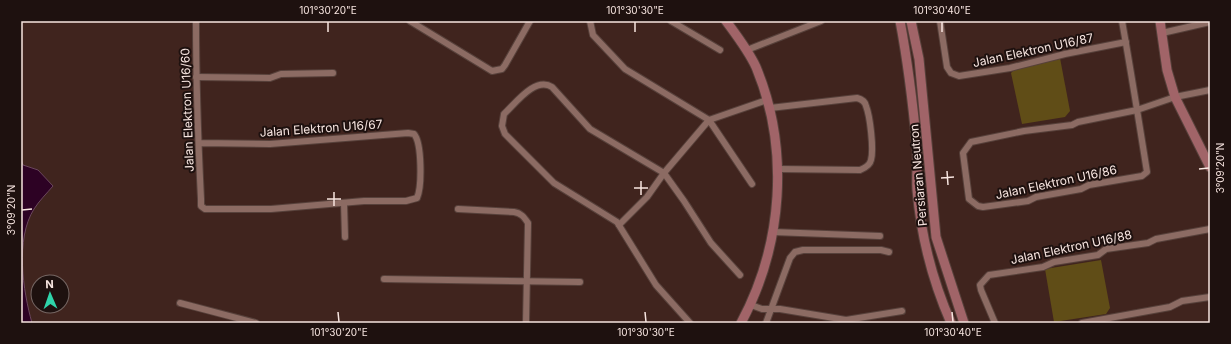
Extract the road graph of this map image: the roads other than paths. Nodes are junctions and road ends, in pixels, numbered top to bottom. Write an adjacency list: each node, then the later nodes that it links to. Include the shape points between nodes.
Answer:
1 (196, 21): 19 (street, Jalan Elektron U16/60)
2 (410, 21): 3 (street, via 492,71 502,69)
3 (530, 21)
4 (590, 21): 24 (street, via 593,35 625,69)
5 (671, 21): 16 (street)
6 (726, 21): 17 (street)
7 (821, 21): 17 (street)
8 (900, 21): 52 (street, Persiaran Neutron, via 908,67 917,149 917,191 925,242)
9 (911, 21): 53 (street, Persiaran Neutron, via 919,59 936,237)
10 (940, 21): 15 (street, Jalan Elektron U16/87, via 947,67 951,73 959,76 1010,68)
11 (1122, 21): 15 (street)
12 (1160, 21): 14 (street)
13 (1210, 22): 14 (street)
14 (1162, 33): 21 (street, via 1167,70)
15 (1126, 42): 23 (street)
16 (720, 50)
17 (747, 50): 22 (street)
18 (333, 73): 19 (street, via 281,74 270,78)
19 (196, 78): 25 (street, Jalan Elektron U16/60)
20 (1210, 90): 21 (street, Jalan Elektron U16/86)
21 (1175, 97): 23 (street, Jalan Elektron U16/86); 26 (street)
22 (769, 104): 24 (street); 27 (street); 27 (street, via 857,98 866,106 871,132 872,159 860,170)
23 (1137, 110): 23 (street, Jalan Elektron U16/86, via 1147,172 1142,176 1089,185 1028,201 983,208 969,199 963,153 971,142 1072,125)
24 (709, 120): 28 (street); 29 (street)
25 (199, 143): 30 (street, Jalan Elektron U16/60, via 201,206 210,210 271,209); 30 (street, Jalan Elektron U16/67, via 270,144 414,134 419,143 420,162 420,188 417,198)
26 (1209, 162)
27 (778, 169): 34 (street)
28 (664, 173): 32 (street, via 647,197); 32 (street, via 590,129 549,84 536,85 504,114 504,134 554,183); 38 (street, via 711,243)
29 (752, 184)
30 (344, 203): 36 (street)
31 (458, 209): 40 (street, via 514,212 524,218 528,223)
32 (619, 225): 49 (street, via 656,285)
33 (1210, 229): 54 (street, Jalan Elektron U16/88, via 1156,239 1148,243 1106,249 1098,255 989,275 980,285)
34 (773, 232): 35 (street); 44 (street, via 767,264)
35 (880, 236)
36 (345, 237)
37 (889, 252): 45 (street, via 795,252 790,258)
38 (740, 275)
39 (384, 279): 40 (street)
40 (527, 281): 41 (street); 48 (street)
41 (580, 282)
42 (1210, 297): 55 (street)
43 (180, 303): 47 (street)
44 (751, 305): 45 (street); 50 (street)
45 (772, 309): 46 (street, via 846,320); 51 (street)
46 (902, 311)
47 (256, 323)
48 (526, 323)
49 (690, 323)
50 (742, 323)
51 (766, 323)
52 (951, 323)
53 (964, 323)
54 (995, 323)
55 (1082, 323)

